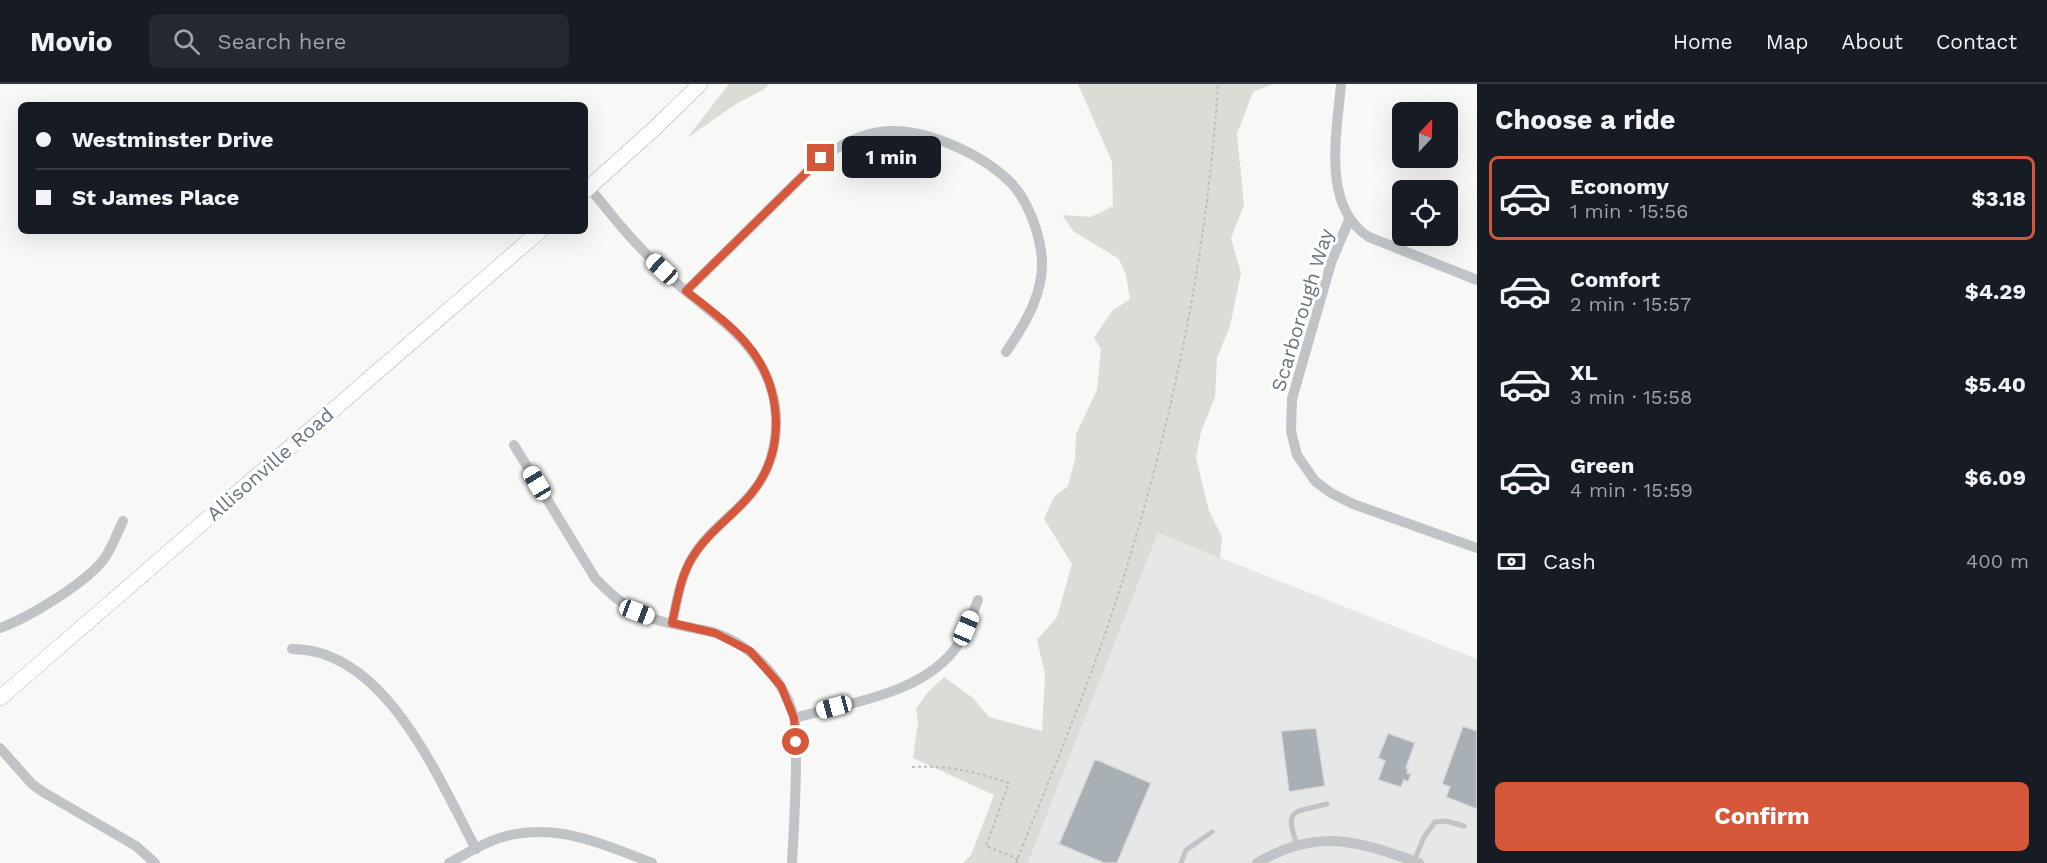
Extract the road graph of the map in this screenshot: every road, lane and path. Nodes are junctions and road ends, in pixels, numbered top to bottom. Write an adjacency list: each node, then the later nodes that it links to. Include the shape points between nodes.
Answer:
1 (700, 84): 4 (main road)
2 (1218, 84): 27 (path, via 1211,171 1168,419 1097,656)
3 (1341, 84): 6 (street, via 1337,187)
4 (588, 188)
5 (588, 190): 9 (street)
6 (1349, 220): 8 (street, via 1369,237); 13 (street, Scarborough Way, via 1328,272 1292,399 1291,431 1297,455 1315,481 1331,493)
7 (537, 234): 18 (main road, Allisonville Road)
8 (1477, 280)
9 (686, 291): 10 (street, via 821,158 837,147 874,133 924,134 999,172 1013,186 1034,226 1041,252 1035,302 1024,327); 15 (street, via 732,328 755,354 771,387 776,424 770,462 761,480 693,557)
10 (1006, 352)
11 (514, 445): 15 (street, via 595,578 637,612)
12 (123, 521): 16 (street, via 96,568 32,614)
13 (1477, 548)
14 (978, 600): 19 (street, via 958,644 930,673 894,691)
15 (672, 623): 19 (street, via 715,633 750,651 781,686)
16 (0, 628)
17 (292, 649): 26 (street, via 326,653 358,673 387,700 410,728)
18 (0, 698)
19 (794, 718): 32 (street)
20 (0, 748): 29 (street, via 32,784 136,846)
21 (912, 766): 27 (path, via 965,769 1009,783 986,846)
22 (1326, 804): 25 (lane, via 1291,817)
23 (1464, 826): 28 (lane, via 1435,822 1424,837)
24 (1212, 832): 34 (lane, via 1186,850)
25 (1297, 845): 28 (street, via 1350,842); 35 (street)
26 (476, 849): 30 (street); 31 (street, via 510,835 558,832 599,842)
27 (1018, 859): 33 (path)
28 (1417, 862)
29 (155, 863)
30 (448, 863)
31 (652, 863)
32 (792, 863)
33 (1016, 863)
34 (1180, 863)
35 (1257, 863)

